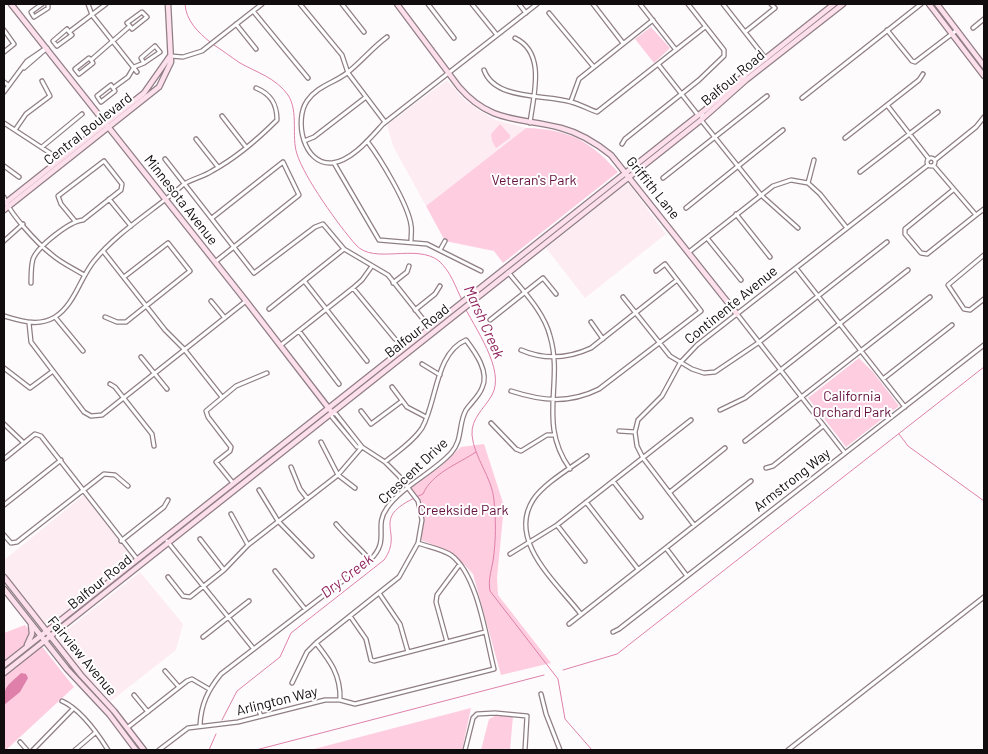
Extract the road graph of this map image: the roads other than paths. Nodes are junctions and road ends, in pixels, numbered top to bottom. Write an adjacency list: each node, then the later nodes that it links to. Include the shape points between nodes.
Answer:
1 (11, 4): 48 (main road, Minnesota Avenue)
2 (42, 4): 3 (street, via 31,12 34,17 48,8)
3 (48, 4)
4 (88, 4): 28 (street)
5 (106, 4): 28 (street)
6 (168, 4): 52 (main road, Central Boulevard)
7 (262, 4): 25 (street)
8 (300, 4): 63 (street, via 342,55)
9 (342, 4): 39 (street)
10 (397, 4): 64 (main road, Griffith Lane)
11 (428, 4): 44 (street)
12 (472, 4): 42 (street)
13 (519, 4): 26 (street)
14 (537, 4): 26 (street)
15 (593, 4): 47 (street)
16 (640, 4): 30 (street)
17 (688, 4): 33 (street)
18 (723, 4): 40 (street)
19 (771, 4): 40 (street, via 775,8)
20 (834, 4): 53 (main road, Balfour Road)
21 (841, 4): 56 (main road, Balfour Road)
22 (921, 4): 36 (street)
23 (928, 4): 41 (main road)
24 (939, 4): 37 (main road)
25 (253, 11): 31 (street); 67 (street)
26 (526, 12): 42 (street)
27 (549, 13): 58 (street)
28 (92, 15): 38 (street); 46 (street)
29 (984, 19): 34 (street)
30 (653, 20): 47 (street); 50 (street)
31 (236, 24): 49 (street); 52 (street, via 202,50 183,57)
32 (130, 26): 32 (street, via 127,23 142,12 147,17 132,29); 46 (street)
33 (705, 27): 50 (street); 74 (street, via 724,50 724,56)
34 (973, 28)
35 (4, 30): 51 (street, via 14,44)
36 (887, 30): 41 (street, via 915,62); 78 (street)
37 (957, 30): 41 (street); 59 (main road)
38 (69, 32): 38 (street, via 67,29 53,40 57,46 72,35)
39 (364, 32)
40 (746, 32): 53 (street)
41 (952, 34): 66 (main road)
42 (497, 35): 64 (street)
43 (387, 37): 63 (street)
44 (454, 38)
45 (515, 38): 77 (street, via 521,41 534,60)
46 (113, 42): 54 (street); 60 (street)
47 (623, 43): 58 (street)
48 (47, 48): 70 (street, via 19,71); 89 (main road, Minnesota Avenue)
49 (256, 49)
50 (676, 50): 57 (street)
51 (4, 52)
52 (170, 56): 89 (main road, Central Boulevard, via 171,62 159,86)
53 (765, 58): 56 (street); 85 (main road, Balfour Road)
54 (91, 60): 54 (street, via 89,58 75,69 79,74 93,63)
55 (144, 63): 55 (street, via 160,52 155,46 141,58); 60 (street)
56 (769, 63): 85 (main road, Balfour Road)
57 (658, 64): 74 (street); 79 (street, via 596,112)
58 (594, 66): 79 (street, via 579,79)
59 (984, 66)
60 (134, 67): 62 (street); 71 (street, via 128,77)
61 (484, 70): 77 (street, via 503,88)
62 (137, 72)
63 (348, 73): 76 (street); 96 (street, via 328,82 305,102 302,121)
64 (449, 73): 86 (street); 88 (main road, Griffith Lane, via 468,97 481,106 509,120)
65 (923, 74): 80 (street, via 920,80)
66 (984, 76)
67 (308, 78)
68 (42, 81): 90 (street, via 50,96 26,114)
69 (4, 82): 70 (street)
70 (8, 85): 73 (street)
71 (114, 88): 71 (street, via 111,86 97,96 101,102 116,91)
72 (256, 88): 100 (street, via 274,101 277,120)
73 (4, 92)
74 (681, 94): 85 (street); 98 (street, via 624,139)
75 (767, 96): 93 (street)
76 (366, 97): 86 (street); 96 (street, via 314,137)
77 (533, 97): 79 (street); 88 (street)
78 (802, 98)
79 (570, 102)
80 (887, 105): 92 (street); 94 (street)
81 (938, 112): 92 (street)
82 (82, 114): 99 (street)
83 (222, 116): 100 (street)
84 (984, 117): 105 (street)
85 (700, 118): 93 (street); 112 (main road, Balfour Road); 114 (main road, Balfour Road)
86 (385, 122): 97 (street)
87 (4, 123): 90 (street)
88 (530, 124): 112 (main road, Griffith Lane, via 561,128 593,141)
89 (107, 125): 122 (main road, Minnesota Avenue); 123 (main road, Central Boulevard)
90 (16, 130): 99 (street)
91 (783, 130): 109 (street)
92 (910, 134): 103 (street); 113 (street)
93 (715, 137): 109 (street); 116 (street)
94 (845, 138)
95 (196, 139): 111 (street)
96 (304, 141): 106 (street, via 315,158)
97 (367, 141): 106 (street); 137 (street, via 404,204 411,225)
98 (622, 144)
99 (42, 147): 101 (street)
100 (246, 147): 111 (street)
101 (50, 153)
102 (165, 159): 118 (street)
103 (929, 159): 105 (street); 107 (street)
104 (814, 160): 117 (street)
105 (935, 160): 110 (street)
106 (334, 163): 137 (street, via 379,240)
107 (928, 165): 110 (street); 134 (street, Continente Avenue)
108 (4, 166): 115 (street)
109 (738, 166): 120 (street); 124 (street)
110 (934, 166): 119 (street)
111 (218, 167): 118 (street)
112 (626, 171): 114 (main road, Griffith Lane); 151 (main road, Balfour Road)
113 (860, 172)
114 (630, 176): 145 (main road, Griffith Lane); 156 (main road, Balfour Road)
115 (19, 177)
116 (663, 178)
117 (808, 183): 120 (street, via 783,181); 134 (street)
118 (184, 184): 122 (street); 129 (street)
119 (953, 190): 128 (street); 128 (street, via 905,229 905,234 920,253 927,254)
120 (762, 195): 127 (street); 133 (street)
121 (109, 199): 130 (street, via 83,220); 130 (street, via 121,190 122,184 104,161 58,196); 132 (street)
122 (166, 200): 132 (street); 148 (main road, Minnesota Avenue)
123 (5, 202): 126 (main road, Central Boulevard); 131 (street)
124 (686, 208)
125 (984, 209): 128 (street)
126 (4, 210)
127 (736, 214): 135 (street); 147 (street)
128 (976, 215)
129 (212, 218): 141 (street); 141 (street, via 283,162 299,195)
130 (75, 221): 140 (street)
131 (23, 224): 136 (street); 140 (street)
132 (131, 226): 144 (street)
133 (798, 228)
134 (847, 228): 152 (street, Continente Avenue)
135 (707, 238): 145 (street); 160 (street)
136 (4, 240)
137 (411, 241): 143 (street)
138 (445, 241): 143 (street)
139 (886, 242): 168 (street)
140 (43, 247): 157 (street); 162 (street, via 34,259)
141 (233, 247): 142 (street, via 254,273 323,224); 148 (street)
142 (344, 249): 149 (street); 161 (street)
143 (440, 250): 154 (street)
144 (103, 251): 157 (street); 158 (street)
145 (689, 252): 180 (main road, Griffith Lane)
146 (984, 254): 171 (street, via 948,285 964,309 970,310)
147 (770, 257)
148 (215, 262): 172 (main road, Minnesota Avenue)
149 (372, 266): 163 (street, via 380,269); 165 (street)
150 (409, 266): 163 (street)
151 (505, 268): 156 (street); 174 (main road, Balfour Road)
152 (796, 268): 168 (street); 180 (street, Continente Avenue)
153 (908, 270): 188 (street)
154 (481, 271)
155 (656, 271): 159 (street, via 665,264)
156 (509, 272): 166 (street); 174 (main road, Balfour Road)
157 (84, 275): 182 (street, via 70,302)
158 (124, 277): 175 (street); 175 (street, via 168,243 190,271)
159 (678, 280): 179 (street); 195 (street, via 701,311)
160 (741, 280)
161 (305, 282): 176 (street); 177 (street)
162 (31, 283)
163 (393, 283): 178 (street)
164 (440, 286): 178 (street, via 436,294)
165 (353, 288): 177 (street); 193 (street)
166 (524, 293): 167 (street, via 543,278); 185 (street); 203 (street, via 544,320)
167 (556, 294)
168 (818, 296): 188 (street); 194 (street)
169 (623, 297): 179 (street)
170 (930, 297): 201 (street)
171 (984, 299)
172 (246, 300): 184 (street); 196 (main road, Minnesota Avenue)
173 (211, 301): 184 (street)
174 (468, 301): 190 (main road, Balfour Road)
175 (146, 305): 183 (street, via 126,322); 198 (street)
176 (269, 309)
177 (326, 309): 191 (street); 204 (street)
178 (415, 310): 190 (street)
179 (635, 313): 192 (street); 195 (street)
180 (737, 314): 194 (street, Griffith Lane); 205 (street, Continente Avenue, via 697,345)
181 (4, 316): 187 (street)
182 (55, 317): 187 (street, via 42,323); 200 (street)
183 (105, 317)
184 (224, 318): 198 (street)
185 (490, 320)
186 (591, 322): 192 (street)
187 (28, 323): 208 (street, via 31,342)
188 (839, 324): 201 (street); 209 (street)
189 (952, 325): 213 (street)
190 (431, 330): 225 (main road, Balfour Road)
191 (299, 331): 196 (street); 215 (street)
192 (603, 338): 203 (street, via 580,352)
193 (395, 339)
194 (758, 343): 205 (street, via 715,372 704,373); 209 (street, Griffith Lane)
195 (659, 344): 205 (street); 223 (street, via 599,389 580,397)
196 (281, 345): 225 (main road, Minnesota Avenue)
197 (984, 345): 224 (street, Armstrong Way)
198 (184, 349): 211 (street); 219 (street)
199 (520, 350): 203 (street, via 535,356)
200 (83, 351)
201 (861, 352): 213 (street); 221 (street)
202 (141, 357): 211 (street)
203 (554, 357): 223 (street)
204 (366, 361)
205 (680, 363): 234 (street, Continente Avenue, via 662,396 638,420)
206 (422, 364): 212 (street)
207 (4, 368): 208 (street, via 30,388)
208 (53, 370): 220 (street, via 84,412 92,416 102,415)
209 (780, 370): 221 (street, Griffith Lane); 226 (street, via 745,398)
210 (267, 373): 219 (street, via 240,384)
211 (154, 374): 217 (street); 220 (street)
212 (440, 375): 228 (street); 257 (street, Crescent Drive, via 454,347 466,340 483,369 484,380 466,411 460,439 453,452)
213 (883, 379): 224 (street)
214 (110, 384): 220 (street)
215 (339, 384)
216 (392, 387): 222 (street)
217 (167, 389)
218 (511, 391): 223 (street)
219 (222, 397): 254 (street, via 207,408 206,414 232,447 216,462)
220 (124, 398): 239 (street, via 152,434)
221 (802, 398): 232 (street, Griffith Lane); 236 (street)
222 (402, 401): 227 (street, via 371,424); 228 (street, via 412,411)
223 (553, 401): 235 (street)
224 (904, 407): 242 (street, Armstrong Way)
225 (330, 410): 240 (street); 254 (main road, Balfour Road); 275 (main road, Balfour Road)
226 (720, 410)
227 (361, 411)
228 (427, 418): 247 (street, via 410,442)
229 (691, 420): 244 (street)
230 (4, 424): 238 (street)
231 (492, 424): 235 (street, via 516,449 522,451 547,435)
232 (824, 426): 242 (street, Griffith Lane); 249 (street)
233 (619, 431): 234 (street)
234 (635, 432): 244 (street, via 636,446)
235 (553, 435): 250 (street, via 560,456)
236 (745, 441)
237 (321, 442): 251 (street)
238 (24, 443): 245 (street); 246 (street, via 40,434)
239 (154, 446)
240 (362, 447): 247 (street); 251 (street)
241 (725, 448): 260 (street)
242 (845, 453): 289 (street, Armstrong Way)
243 (587, 456): 250 (street)
244 (643, 458): 252 (street); 260 (street)
245 (4, 459)
246 (61, 460): 258 (street); 264 (street)
247 (385, 462): 257 (street)
248 (290, 467): 261 (street)
249 (766, 468)
250 (570, 469): 276 (street, via 533,500 526,523)
251 (338, 476): 256 (street); 261 (street)
252 (613, 481): 263 (street); 266 (street)
253 (751, 481): 270 (street)
254 (233, 483): 272 (main road, Balfour Road)
255 (128, 486): 258 (street, via 115,475 106,474)
256 (355, 488)
257 (409, 489): 277 (street, via 422,511); 283 (street, Crescent Drive, via 384,513 382,545)
258 (82, 490): 271 (street, via 17,542 11,543); 274 (street)
259 (259, 490): 267 (street)
260 (670, 492): 270 (street)
261 (307, 498): 267 (street)
262 (168, 500): 274 (street, via 164,507)
263 (586, 502): 269 (street); 286 (street)
264 (4, 505)
265 (230, 514): 278 (street)
266 (641, 517)
267 (278, 522): 278 (street); 281 (street)
268 (336, 524): 283 (street)
269 (557, 525): 276 (street); 284 (street)
270 (694, 525): 279 (street)
271 (4, 535)
272 (164, 538): 275 (street); 282 (main road, Balfour Road)
273 (200, 539): 287 (street)
274 (121, 541): 282 (street)
275 (168, 542): 294 (street); 309 (main road, Balfour Road)
276 (528, 542): 280 (street); 300 (street, via 531,551)
277 (418, 543): 285 (street, via 443,551); 296 (street, via 404,571)
278 (248, 545): 287 (street)
279 (666, 548): 286 (street); 289 (street)
280 (510, 554)
281 (312, 556)
282 (137, 560): 305 (main road, Balfour Road)
283 (370, 560): 299 (street, Crescent Drive)
284 (585, 561)
285 (460, 564): 306 (street, via 468,576); 313 (street, via 437,595)
286 (638, 569): 300 (street)
287 (224, 570): 294 (street)
288 (275, 571): 299 (street)
289 (687, 576): 307 (street, Armstrong Way)
290 (4, 577): 293 (main road, Fairview Avenue)
291 (168, 578): 294 (street, via 187,598)
292 (4, 585): 293 (main road)
293 (11, 586): 305 (main road, Fairview Avenue)
294 (204, 587): 302 (street)
295 (4, 589): 303 (main road, Fairview Avenue)
296 (379, 593): 301 (street); 316 (street, via 400,624)
297 (984, 598): 345 (street)
298 (249, 600): 302 (street)
299 (305, 609): 314 (street, Crescent Drive)
300 (580, 613): 304 (street)
301 (350, 616): 312 (street); 316 (street, via 366,639 370,660)
302 (228, 617): 310 (street); 314 (street)
303 (30, 623): 308 (main road, Fairview Avenue); 315 (main road, via 32,637)
304 (569, 624)
305 (46, 631): 308 (main road, Balfour Road); 309 (main road, Fairview Avenue)
306 (485, 632): 313 (street); 325 (street, Arlington Way, via 494,669 355,704)
307 (613, 632)
308 (41, 636): 311 (main road, Fairview Avenue); 315 (main road, Balfour Road)
309 (50, 637): 311 (main road, Balfour Road); 332 (main road, Fairview Avenue)
310 (203, 637)
311 (45, 642): 319 (main road, Balfour Road); 339 (main road, Fairview Avenue, via 109,714)
312 (316, 642): 320 (street, via 307,652); 325 (street, via 340,681)
313 (446, 642): 316 (street)
314 (253, 648): 322 (street, Crescent Drive, via 221,674)
315 (23, 650): 317 (main road, Balfour Road)
316 (408, 652)
317 (4, 665)
318 (165, 671): 321 (street)
319 (4, 674)
320 (292, 683)
321 (179, 687): 322 (street, via 192,680); 329 (street)
322 (209, 689): 331 (street, Crescent Drive, via 201,707)
323 (541, 694): 344 (street)
324 (134, 695): 329 (street)
325 (340, 700): 330 (street, Arlington Way, via 325,700)
326 (62, 702): 328 (street)
327 (257, 706): 330 (street)
328 (73, 709): 333 (street); 336 (street)
329 (148, 712): 332 (street)
330 (261, 716): 331 (street, Arlington Way, via 224,725)
331 (200, 725): 341 (street, Arlington Way, via 188,728)
332 (127, 728): 340 (main road, Fairview Avenue)
333 (95, 733): 337 (street); 338 (street)
334 (20, 742): 335 (street)
335 (27, 750)
336 (33, 750)
337 (75, 750)
338 (108, 750)
339 (136, 750)
340 (144, 750)
341 (159, 750)
342 (465, 750): 343 (street, via 477,714 495,713 527,716)
343 (525, 750)
344 (560, 750)
345 (788, 750)

